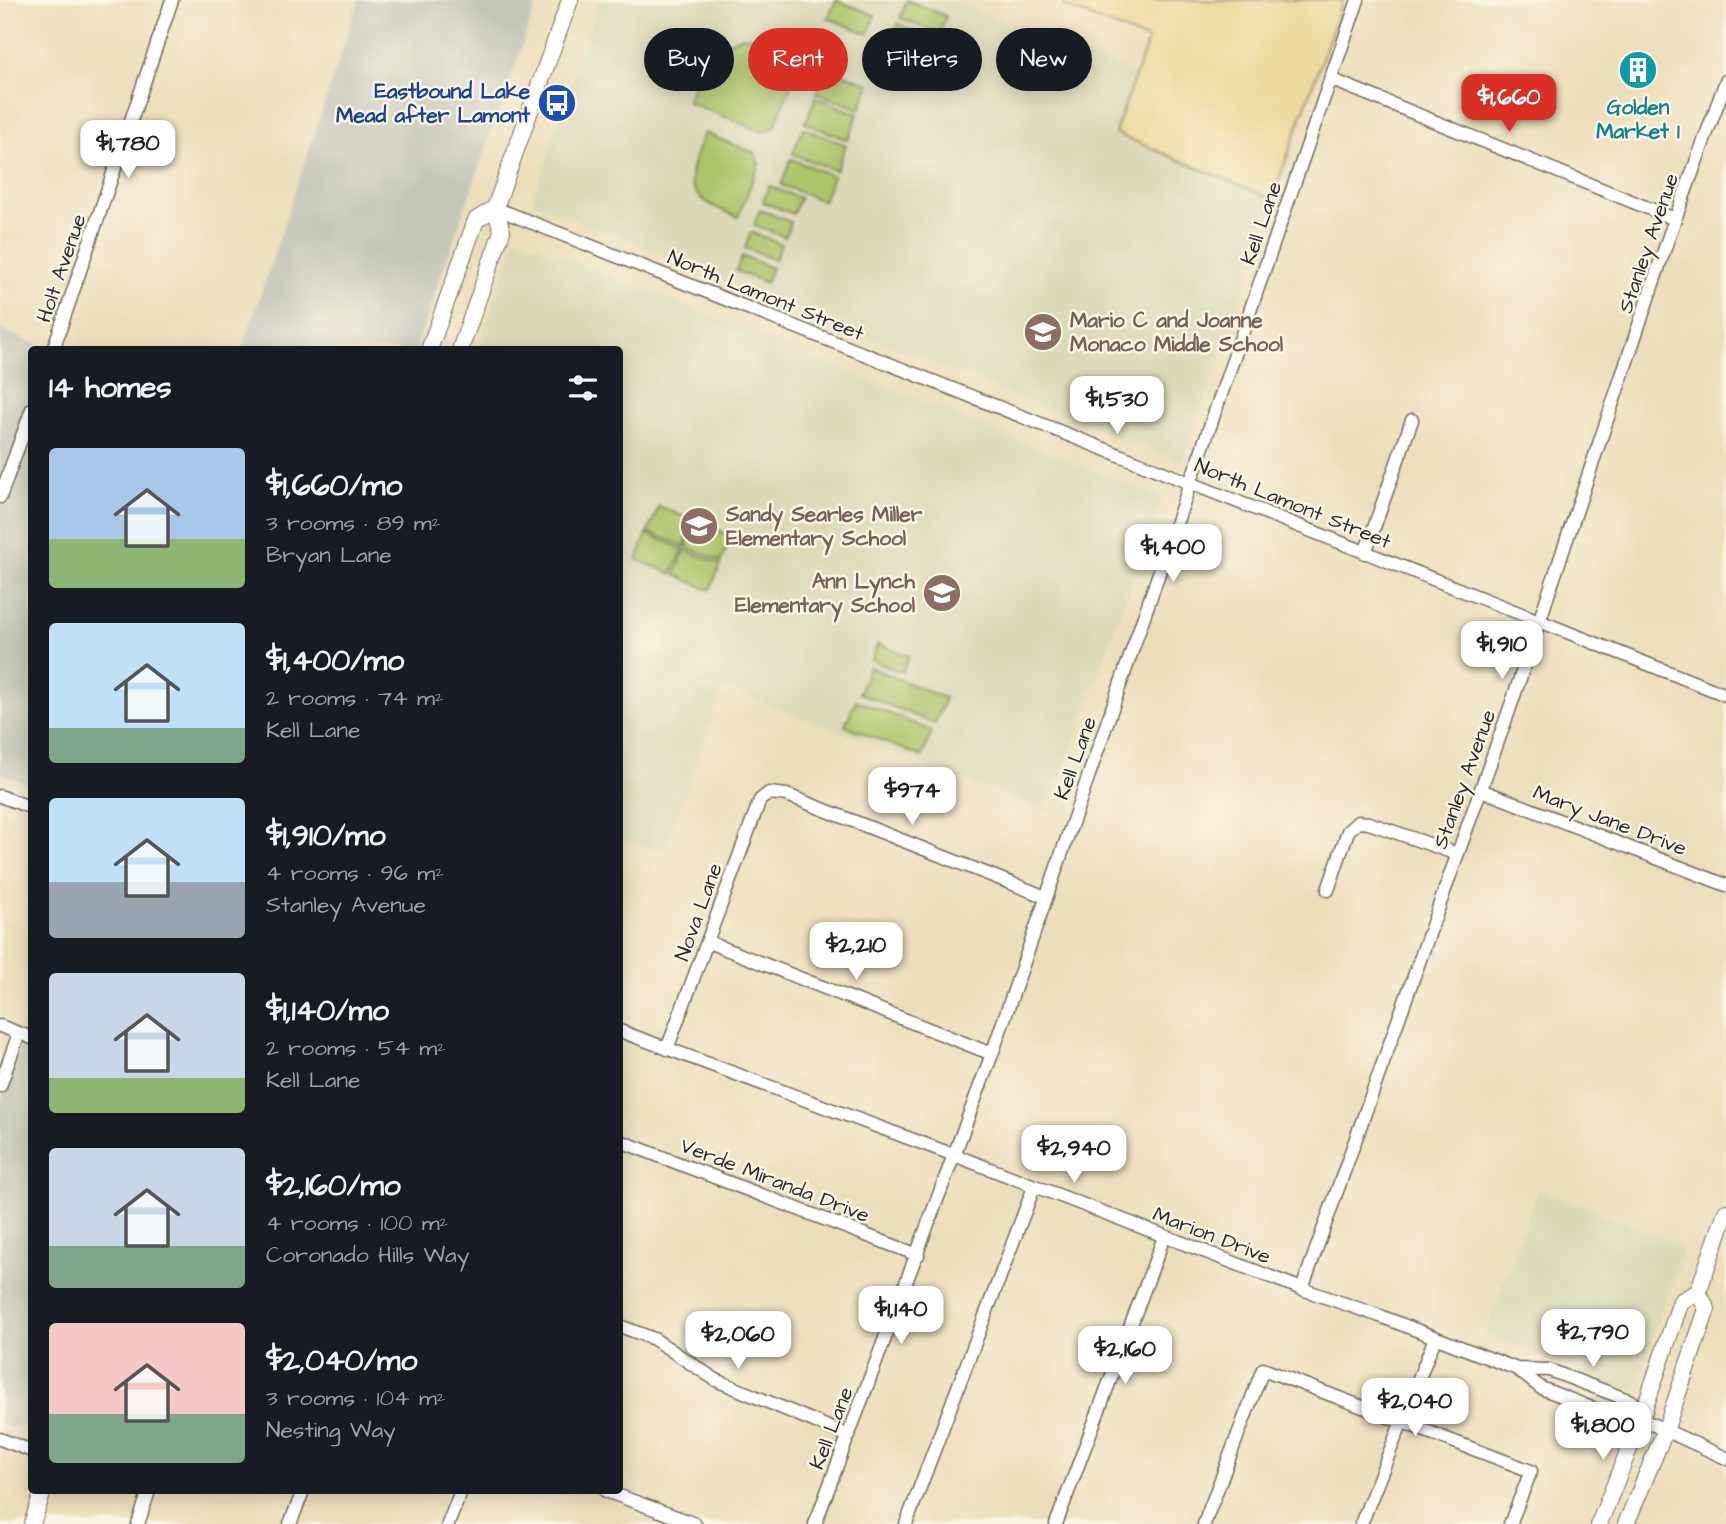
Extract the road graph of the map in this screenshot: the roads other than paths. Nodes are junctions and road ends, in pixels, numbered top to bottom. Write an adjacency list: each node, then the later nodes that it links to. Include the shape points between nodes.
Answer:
1 (172, 0): 9 (street, Holt Avenue)
2 (570, 0): 6 (main road)
3 (1358, 0): 4 (street, Kell Lane)
4 (1330, 79): 7 (street); 15 (street, Kell Lane)
5 (1726, 81): 7 (street, Stanley Avenue)
6 (495, 208): 8 (main road, via 476,219); 12 (main road, via 502,231); 15 (street, North Lamont Street)
7 (1675, 219): 18 (street, Stanley Avenue)
8 (438, 326): 10 (main road); 11 (main road)
9 (54, 346)
10 (430, 346)
11 (439, 346)
12 (461, 346)
13 (28, 420): 16 (street)
14 (1412, 420): 17 (street)
15 (1191, 482): 17 (street, North Lamont Street); 26 (street, Kell Lane)
16 (0, 497)
17 (1366, 553): 18 (street, North Lamont Street)
18 (1538, 622): 19 (street, North Lamont Street); 20 (street, Stanley Avenue)
19 (1726, 695)
20 (1481, 790): 23 (street, Stanley Avenue); 24 (street, Mary Jane Drive)
21 (0, 796): 22 (street)
22 (28, 806)
23 (1457, 854): 25 (street, via 1358,822 1348,831); 40 (street, Stanley Avenue)
24 (1726, 885)
25 (1328, 890)
26 (1046, 897): 27 (street, Nova Lane, via 787,795 769,793 760,800); 32 (street, Kell Lane)
27 (708, 942): 31 (street, Nova Lane); 32 (street)
28 (0, 1026): 30 (street)
29 (623, 1032): 31 (street, Marion Drive)
30 (25, 1036): 33 (street)
31 (667, 1049): 35 (street, Marion Drive)
32 (992, 1054): 35 (street, Kell Lane)
33 (0, 1086)
34 (623, 1142): 39 (street, Verde Miranda Drive)
35 (954, 1155): 36 (street, Marion Drive); 39 (street, Kell Lane)
36 (1034, 1187): 38 (street, Marion Drive); 63 (street)
37 (1726, 1212): 41 (main road)
38 (1164, 1237): 40 (street, Marion Drive); 64 (street)
39 (918, 1255): 48 (street, Kell Lane)
40 (1301, 1289): 43 (street, Marion Drive)
41 (1698, 1292): 45 (main road, via 1681,1301); 47 (main road, via 1707,1309)
42 (623, 1327): 48 (street, via 654,1339 716,1380)
43 (1435, 1338): 44 (street, Marion Drive); 46 (street)
44 (1517, 1370): 45 (street, Marion Drive, via 1541,1388 1622,1420); 45 (street, Marion Drive, via 1549,1370 1631,1401)
45 (1641, 1419): 47 (street, Marion Drive); 68 (main road)
46 (1403, 1422): 65 (street, via 1263,1369); 66 (street); 67 (street, via 1531,1471)
47 (1665, 1431): 51 (street, Marion Drive); 69 (main road)
48 (849, 1436): 62 (street, Kell Lane)
49 (0, 1439): 50 (street)
50 (28, 1450)
51 (1726, 1458)
52 (42, 1494): 57 (main road)
53 (146, 1494): 58 (street)
54 (302, 1494): 59 (street)
55 (460, 1494): 60 (street)
56 (614, 1494): 61 (street)
57 (32, 1524)
58 (138, 1524)
59 (290, 1524)
60 (449, 1524)
61 (695, 1524)
62 (815, 1524)
63 (906, 1524)
64 (1056, 1524)
65 (1204, 1524)
66 (1362, 1524)
67 (1510, 1524)
68 (1599, 1524)
69 (1626, 1524)

